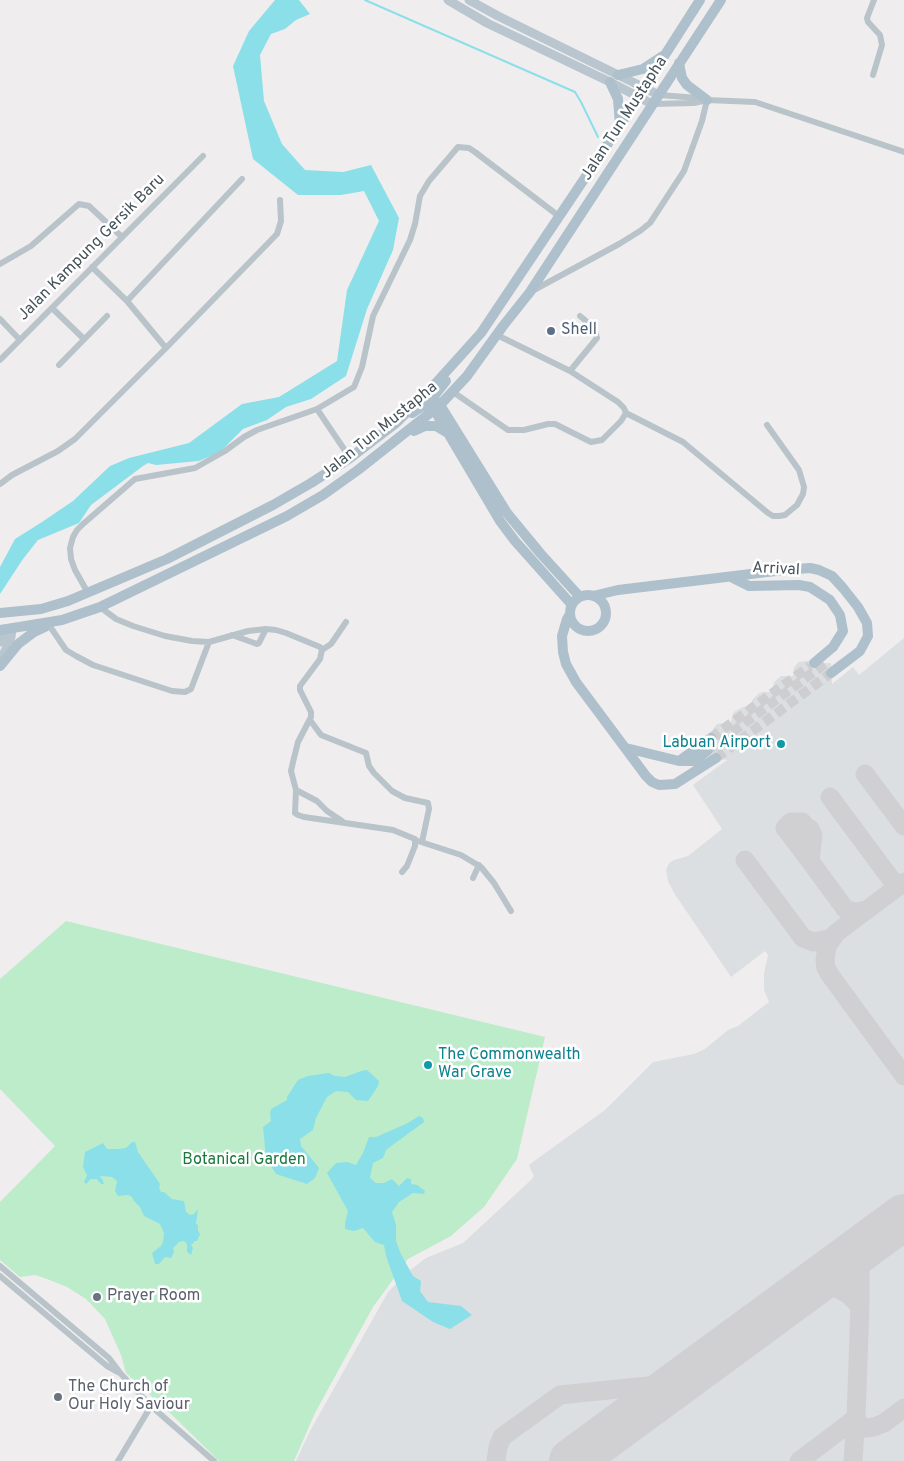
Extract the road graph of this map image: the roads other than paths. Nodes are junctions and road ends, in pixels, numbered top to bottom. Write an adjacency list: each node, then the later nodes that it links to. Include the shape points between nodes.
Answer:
1 (448, 0): 9 (main road, via 487,23)
2 (469, 0): 9 (main road)
3 (700, 0): 6 (main road)
4 (721, 0): 7 (main road, Jalan Tun Mustapha)
5 (874, 0): 8 (street, via 867,18 880,35 882,45)
6 (668, 52): 9 (main road, via 643,69); 10 (main road)
7 (679, 63): 11 (main road, Jalan Tun Mustapha); 13 (main road, via 687,85)
8 (873, 75)
9 (614, 78): 10 (main road); 12 (main road); 15 (main road)
10 (644, 88): 11 (main road); 12 (main road)
11 (658, 95): 13 (street, via 695,96); 14 (main road, Jalan Tun Mustapha)
12 (638, 97): 14 (main road); 15 (main road)
13 (707, 100): 14 (street); 16 (street, via 755,102); 24 (street, via 684,171 650,223)
14 (652, 104): 24 (main road, Jalan Tun Mustapha)
15 (619, 128): 20 (main road)
16 (904, 152)
17 (203, 156): 21 (street, Jalan Kampung Gersik Baru)
18 (242, 179): 25 (street)
19 (280, 200): 34 (street, via 278,234)
20 (560, 217): 30 (main road); 41 (street, via 475,152 458,147 420,196 410,240 373,316 362,367 354,387)
21 (122, 237): 22 (street, via 89,206 79,204 31,246); 23 (street, Jalan Kampung Gersik Baru)
22 (0, 264)
23 (92, 267): 25 (street); 26 (street, Jalan Kampung Gersik Baru)
24 (530, 292): 31 (main road, Jalan Tun Mustapha)
25 (127, 301): 34 (street)
26 (52, 308): 32 (street); 33 (street, Jalan Kampung Gersik Baru)
27 (107, 316): 32 (street)
28 (580, 316): 37 (street, via 594,328 597,338)
29 (0, 319): 33 (street)
30 (481, 333): 40 (main road); 43 (main road)
31 (497, 335): 37 (street); 38 (main road, Jalan Tun Mustapha)
32 (84, 339): 36 (street)
33 (20, 340): 35 (street, Jalan Kampung Gersik Baru)
34 (166, 348): 48 (street, via 75,439)
35 (0, 360)
36 (59, 365)
37 (570, 371): 42 (street, via 618,402)
38 (467, 376): 39 (main road); 40 (main road, Jalan Tun Mustapha)
39 (456, 394): 42 (street, via 508,430 555,424 591,442 602,440); 45 (main road, via 449,408)
40 (435, 405): 43 (main road); 45 (main road); 46 (main road, Jalan Tun Mustapha)
41 (317, 409): 47 (street); 50 (street, via 257,430 195,468 136,479 76,530 73,537 72,559)
42 (626, 413): 44 (street, via 683,442 768,513 779,516 797,506 804,487 799,470)
43 (396, 423): 47 (main road)
44 (767, 424)
45 (452, 432): 46 (main road, via 425,426); 52 (main road, via 508,513); 55 (main road, via 500,521)
46 (378, 454): 53 (main road, Jalan Tun Mustapha, via 323,495 287,516)
47 (350, 458): 50 (main road, via 222,532)
48 (0, 484)
49 (731, 577): 51 (main road, via 618,590); 62 (main road, Arrival, via 749,586 799,585 815,589 836,608); 70 (main road, via 810,568 826,572 836,580 864,616 868,636 860,651)
50 (88, 593): 54 (main road)
51 (593, 596): 52 (main road); 55 (main road, via 603,603 607,614 597,630 585,632 579,629 574,625)
52 (580, 597): 55 (main road)
53 (100, 607): 57 (main road, Jalan Tun Mustapha); 65 (street, via 133,626 165,636)
54 (41, 608): 56 (main road); 60 (main road, via 20,615)
55 (571, 610): 73 (main road, via 562,636 566,664)
56 (0, 613)
57 (62, 620): 59 (main road); 60 (main road, Jalan Tun Mustapha)
58 (346, 622): 66 (street, via 331,644)
59 (49, 625): 65 (street, via 70,653 93,665 172,691 191,689); 69 (main road, via 24,638)
60 (4, 627): 64 (main road); 69 (main road, via 11,637)
61 (266, 629): 63 (street); 63 (street, via 257,644); 66 (street, via 286,633)
62 (843, 631): 67 (main road, via 833,647); 68 (main road, via 838,651)
63 (232, 635): 65 (street)
64 (0, 642)
65 (209, 642)
66 (322, 650): 71 (street, via 320,659 300,686 311,712)
67 (814, 662)
68 (826, 663)
69 (0, 665)
70 (831, 673)
71 (310, 720): 75 (street, via 292,762); 78 (street, via 321,734 366,753 374,774 392,792 428,803 430,809)
72 (711, 738): 74 (main road)
73 (626, 748): 74 (main road); 74 (main road, via 646,776 659,785 675,784 712,754 694,761)
74 (679, 761)
75 (296, 790): 76 (street, via 317,800 327,812); 76 (street, via 297,815)
76 (345, 823): 77 (street, via 393,830)
77 (415, 839): 78 (street); 80 (street, via 413,854)
78 (422, 842): 79 (street)
79 (479, 865): 81 (street); 82 (street)
80 (402, 872)
81 (473, 878)
82 (511, 911)
83 (0, 1266): 85 (street, via 109,1358)
84 (0, 1276): 85 (street, via 107,1366)
85 (121, 1374): 86 (street)
86 (150, 1406): 87 (street); 88 (street)
87 (118, 1461)
88 (214, 1461)

